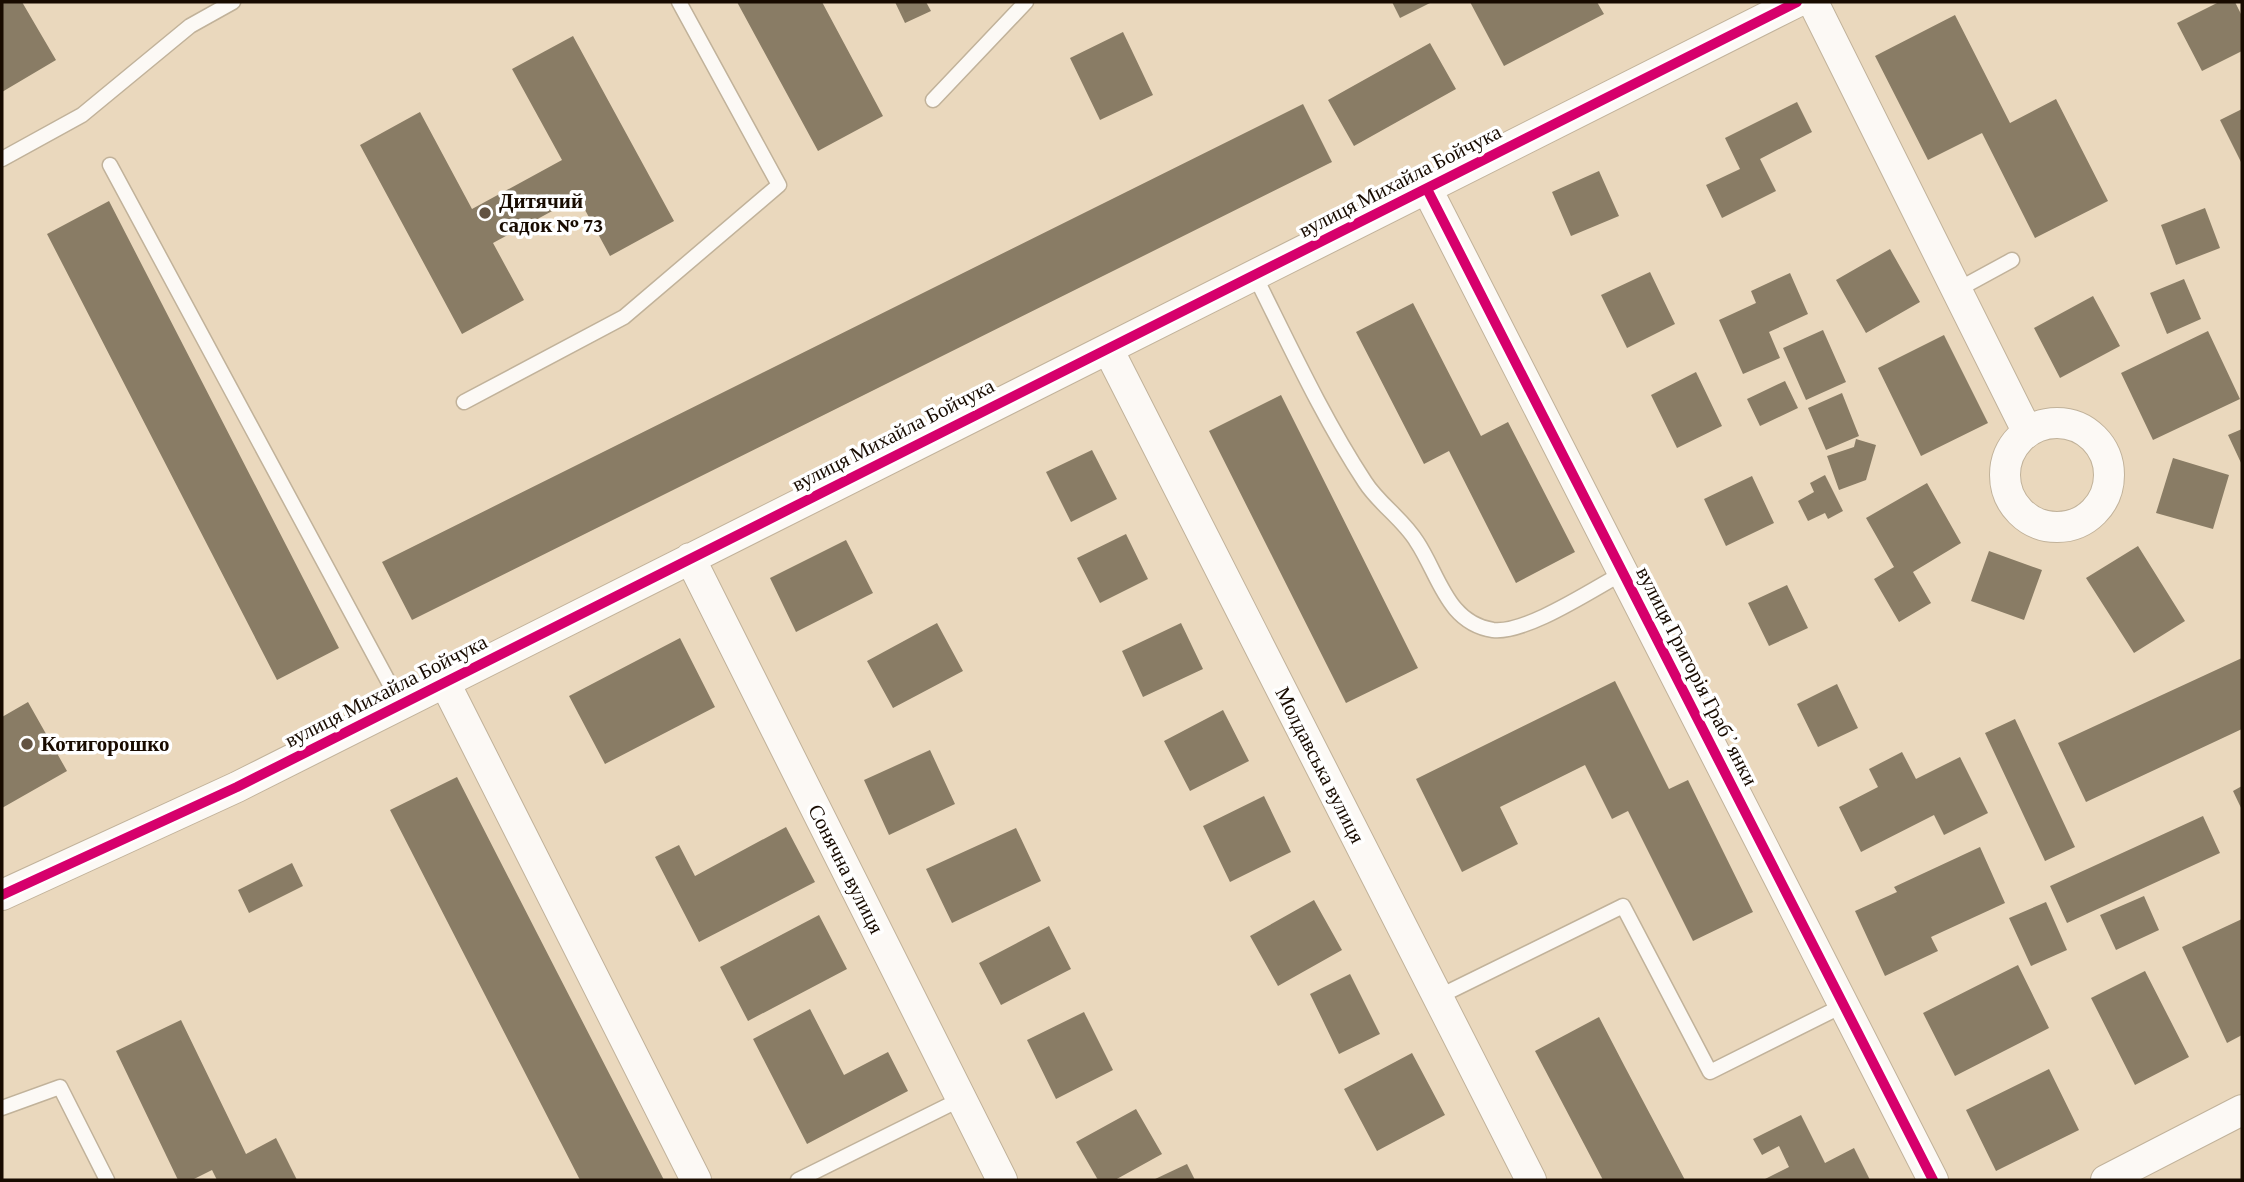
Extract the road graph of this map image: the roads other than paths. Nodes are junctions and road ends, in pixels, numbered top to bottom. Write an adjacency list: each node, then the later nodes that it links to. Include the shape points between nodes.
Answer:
1 (233, 2): 7 (lane, via 190,26 82,115)
2 (679, 2): 14 (lane, via 779,185 624,317)
3 (1026, 2): 6 (lane)
4 (1797, 2): 9 (street, вулиця Михайла Бойчука)
5 (1813, 2): 12 (street)
6 (933, 100)
7 (2, 159)
8 (110, 165): 19 (lane)
9 (1427, 189): 11 (street, вулиця Михайла Бойчука); 17 (street, вулиця Григорія Грабʼянки)
10 (2012, 260): 12 (lane)
11 (1255, 276): 13 (street, вулиця Михайла Бойчука); 17 (lane, via 1361,475 1413,536 1460,615 1494,630 1518,628)
12 (1957, 290): 15 (street)
13 (1108, 349): 16 (street, вулиця Михайла Бойчука); 21 (street, Молдавська вулиця)
14 (464, 402)
15 (2027, 431)
16 (690, 558): 18 (street, вулиця Михайла Бойчука); 23 (street, Сонячна вулиця)
17 (1623, 573): 22 (street, вулиця Григорія Грабʼянки)
18 (445, 683): 19 (street, вулиця Михайла Бойчука); 27 (street)
19 (401, 705): 20 (street, вулиця Михайла Бойчука, via 237,787)
20 (2, 895)
21 (1438, 997): 22 (lane, via 1623,906 1710,1072); 30 (street, Молдавська вулиця)
22 (1844, 1006): 31 (street, вулиця Григорія Грабʼянки)
23 (961, 1099): 28 (lane); 29 (street, Сонячна вулиця)
24 (2, 1108): 26 (lane, via 60,1087)
25 (2242, 1110): 32 (street)
26 (107, 1180)
27 (696, 1180)
28 (798, 1180)
29 (1002, 1180)
30 (1531, 1180)
31 (1933, 1180)
32 (2106, 1180)

